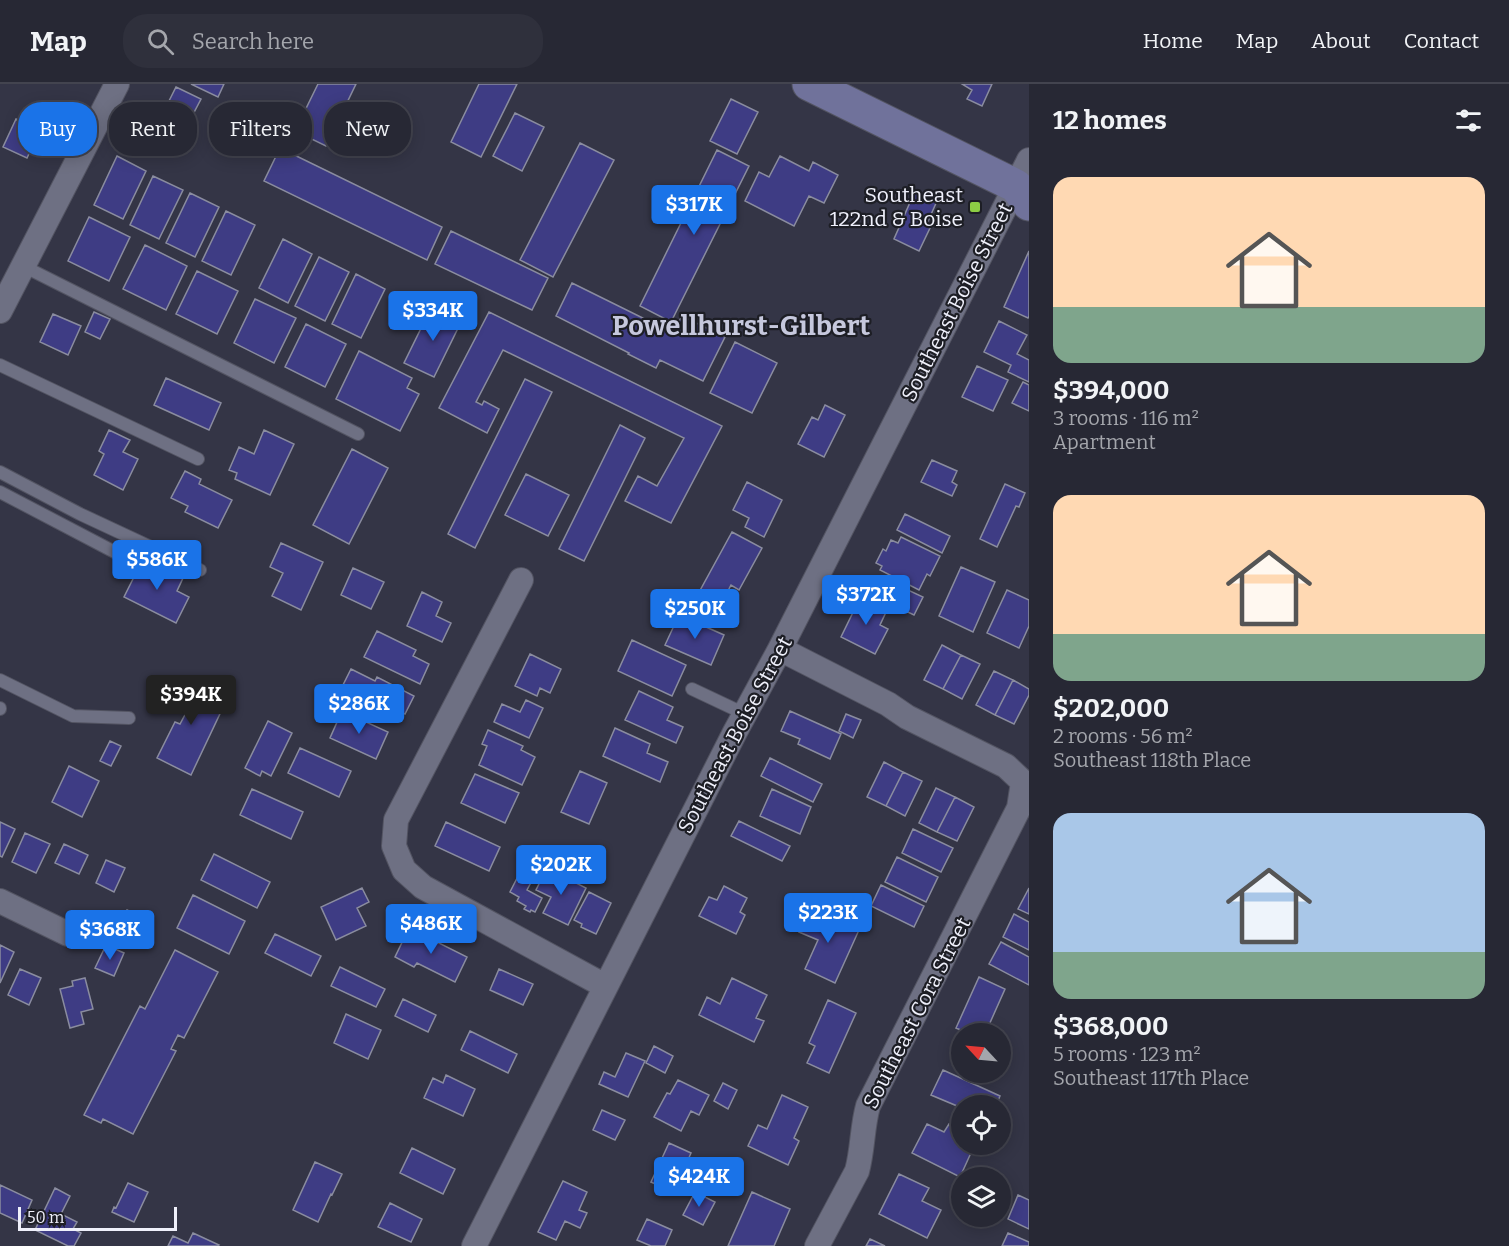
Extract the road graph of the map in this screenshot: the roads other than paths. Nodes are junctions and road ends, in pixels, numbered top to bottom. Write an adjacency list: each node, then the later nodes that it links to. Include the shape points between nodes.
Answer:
1 (117, 84): 4 (street)
2 (809, 84): 3 (main road)
3 (1026, 184): 14 (street, Southeast Boise Street)
4 (23, 266): 5 (street); 7 (lane)
5 (0, 311)
6 (0, 365): 8 (lane)
7 (358, 434)
8 (198, 459)
9 (0, 472): 12 (lane)
10 (0, 492): 11 (lane)
11 (126, 558)
12 (200, 570)
13 (521, 580): 21 (street, via 396,820 394,846 404,870 423,887)
14 (780, 650): 17 (street, Southeast Boise Street); 23 (street, Southeast Cora Street, via 1006,766 1023,782 1019,808 868,1106 860,1161)
15 (0, 680): 18 (lane, via 73,716)
16 (692, 689): 17 (lane)
17 (745, 714): 21 (street, Southeast Boise Street)
18 (129, 718)
19 (0, 900): 20 (street)
20 (68, 934)
21 (605, 986): 22 (street, Southeast Boise Street)
22 (474, 1246)
23 (818, 1246)

